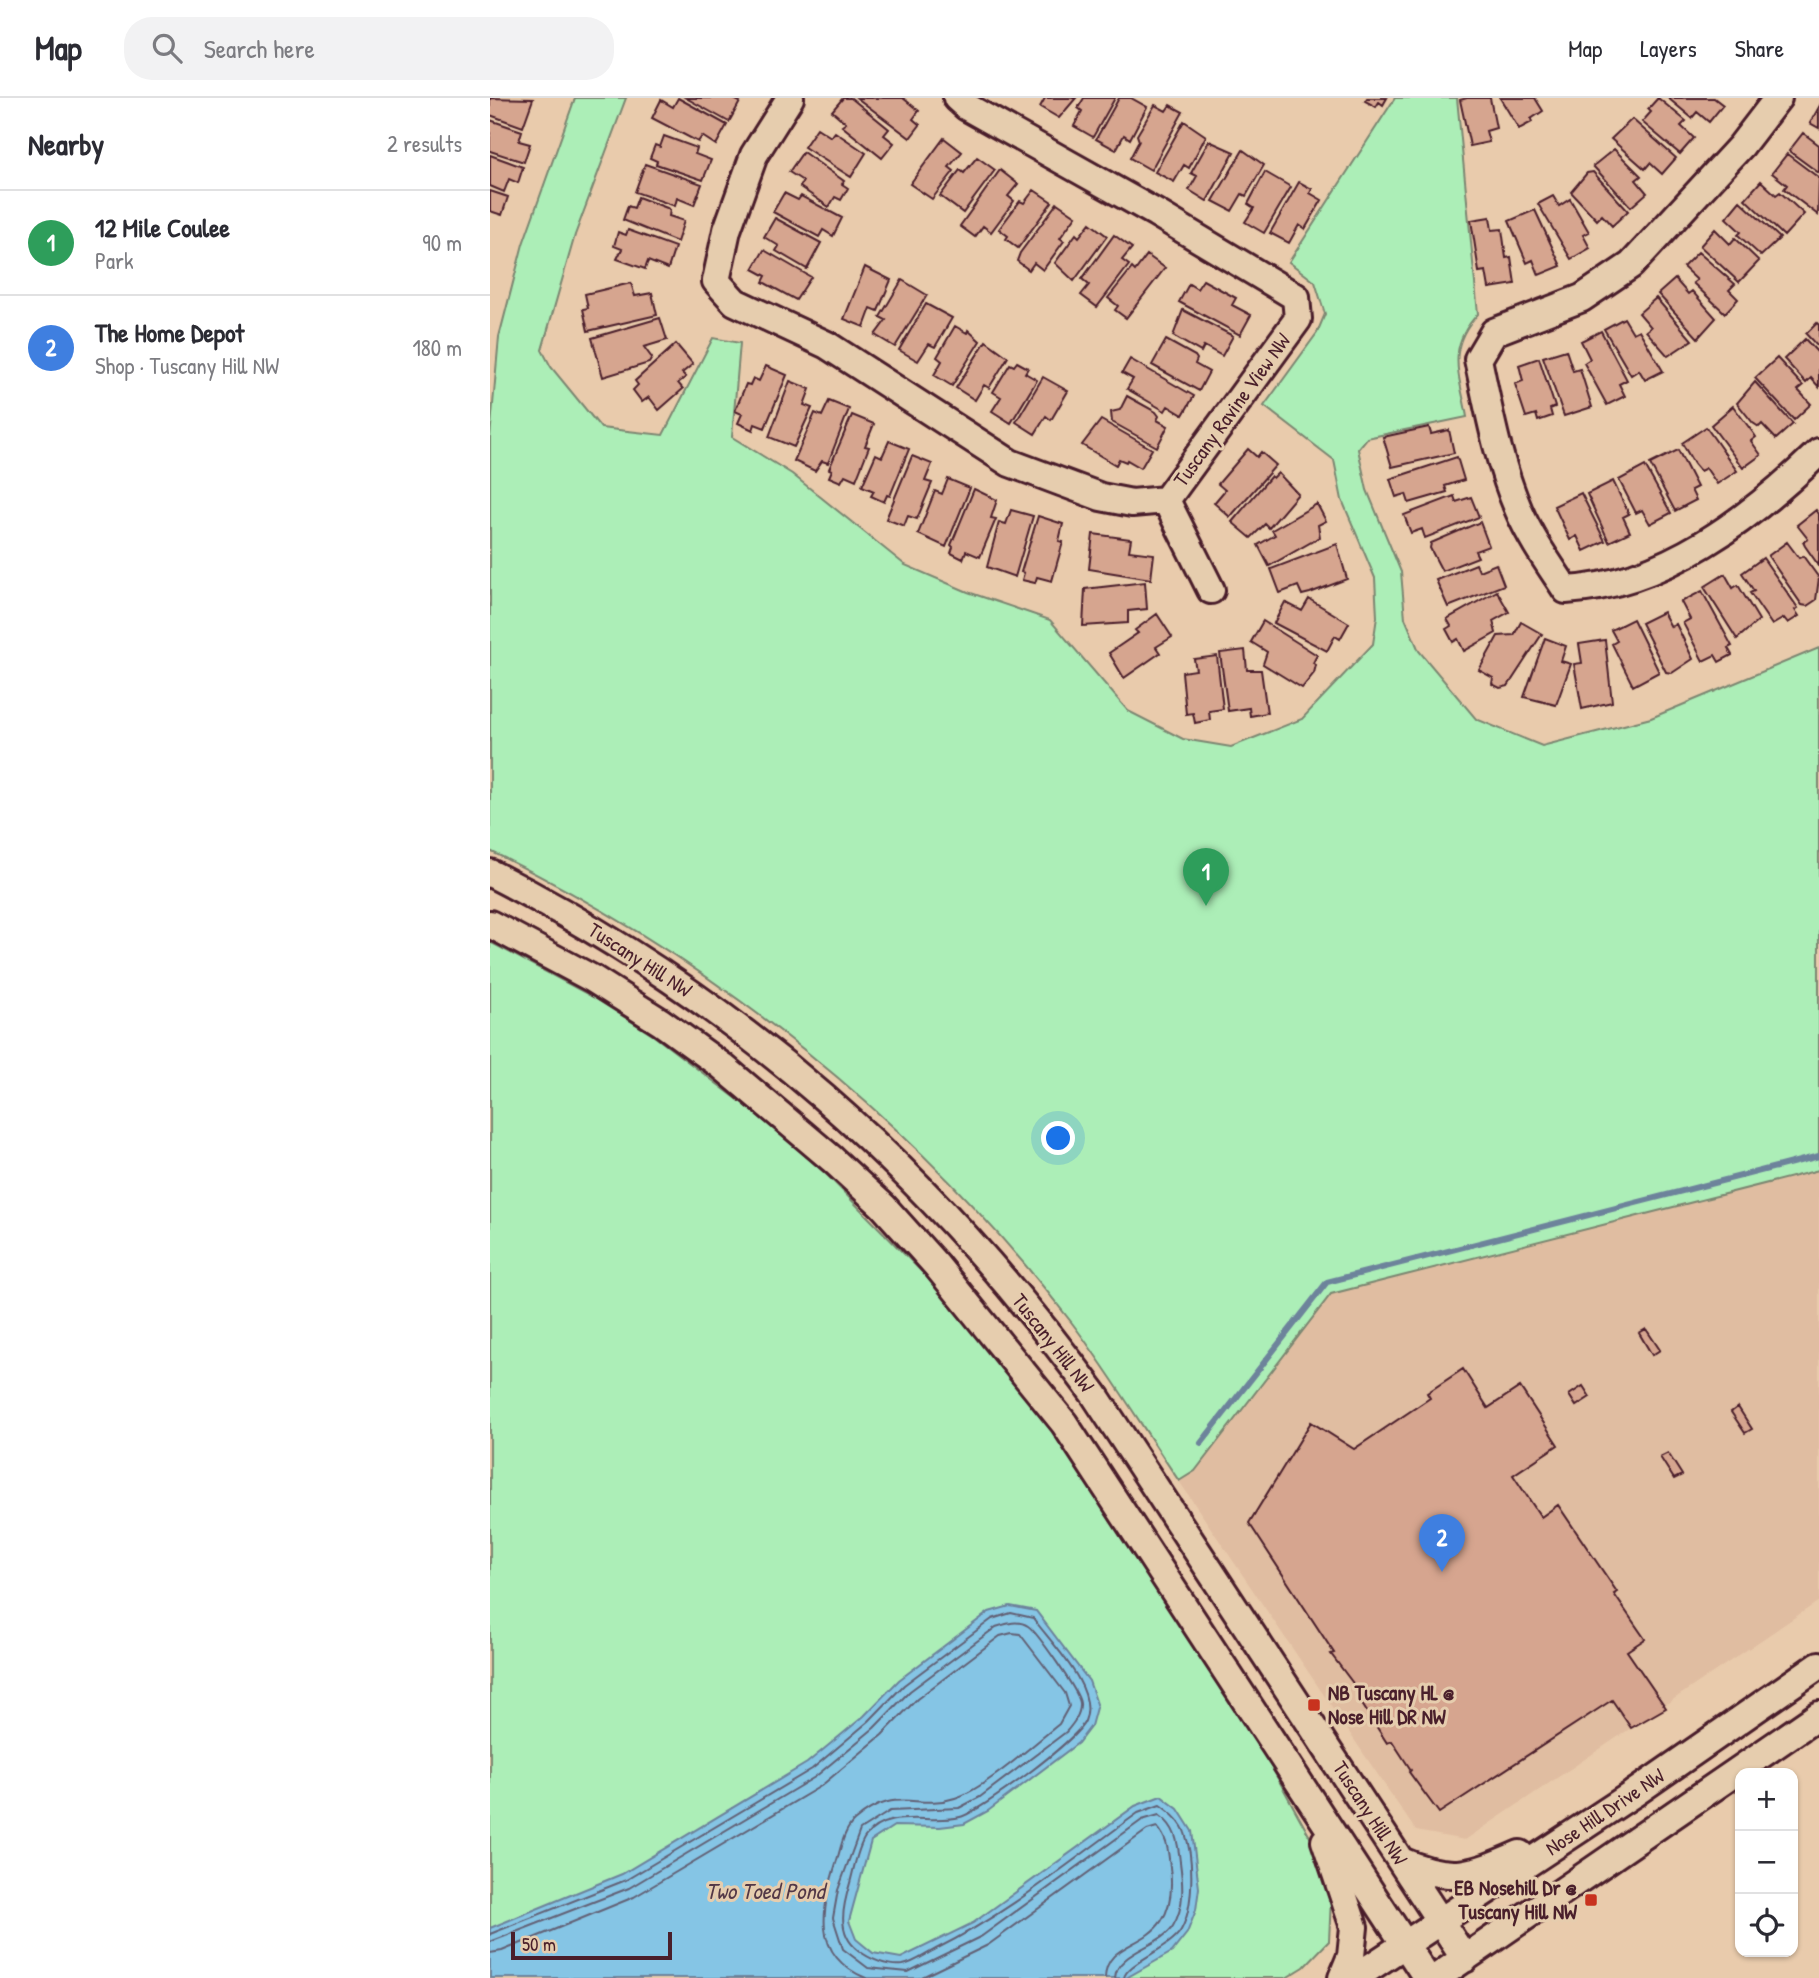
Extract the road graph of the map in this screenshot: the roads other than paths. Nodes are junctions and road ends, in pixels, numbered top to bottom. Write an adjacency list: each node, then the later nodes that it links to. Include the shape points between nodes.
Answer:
1 (790, 98): 5 (street, Tuscany Ravine View NW, via 754,155 727,230 716,281 735,302 827,345 1010,463 1101,497 1132,503)
2 (957, 98): 5 (street, Tuscany Ravine View NW, via 1296,297 1297,319)
3 (1778, 98): 4 (street, via 1741,146 1631,265 1582,298 1494,332 1478,359 1509,487 1532,536 1566,590 1598,588 1717,536 1764,504)
4 (1819, 452)
5 (1166, 500): 6 (street)
6 (1211, 590)
7 (490, 873): 13 (street, Tuscany Hill NW, via 619,944 742,1029 830,1101 954,1221 1094,1394)
8 (490, 923): 11 (street, Tuscany Hill NW, via 661,1022 771,1106 883,1206 983,1320 1064,1423)
9 (1819, 1665): 12 (street, Nose Hill Drive NW)
10 (1819, 1715): 16 (street, Nose Hill Drive NW)
11 (1302, 1787): 15 (street, Tuscany Hill NW); 17 (street, via 1335,1865 1354,1927 1351,1956)
12 (1633, 1794): 13 (street, via 1480,1871 1431,1874); 14 (street, Nose Hill Drive NW)
13 (1401, 1861): 14 (street, Tuscany Hill NW)
14 (1440, 1921): 15 (street, Nose Hill Drive NW); 16 (street, Tuscany Hill NW)
15 (1406, 1945): 18 (street, Nose Hill Drive NW); 19 (street, Tuscany Hill NW)
16 (1465, 1959): 20 (street, Nose Hill Drive NW)
17 (1342, 1978)
18 (1354, 1978)
19 (1427, 1978)
20 (1436, 1978)

